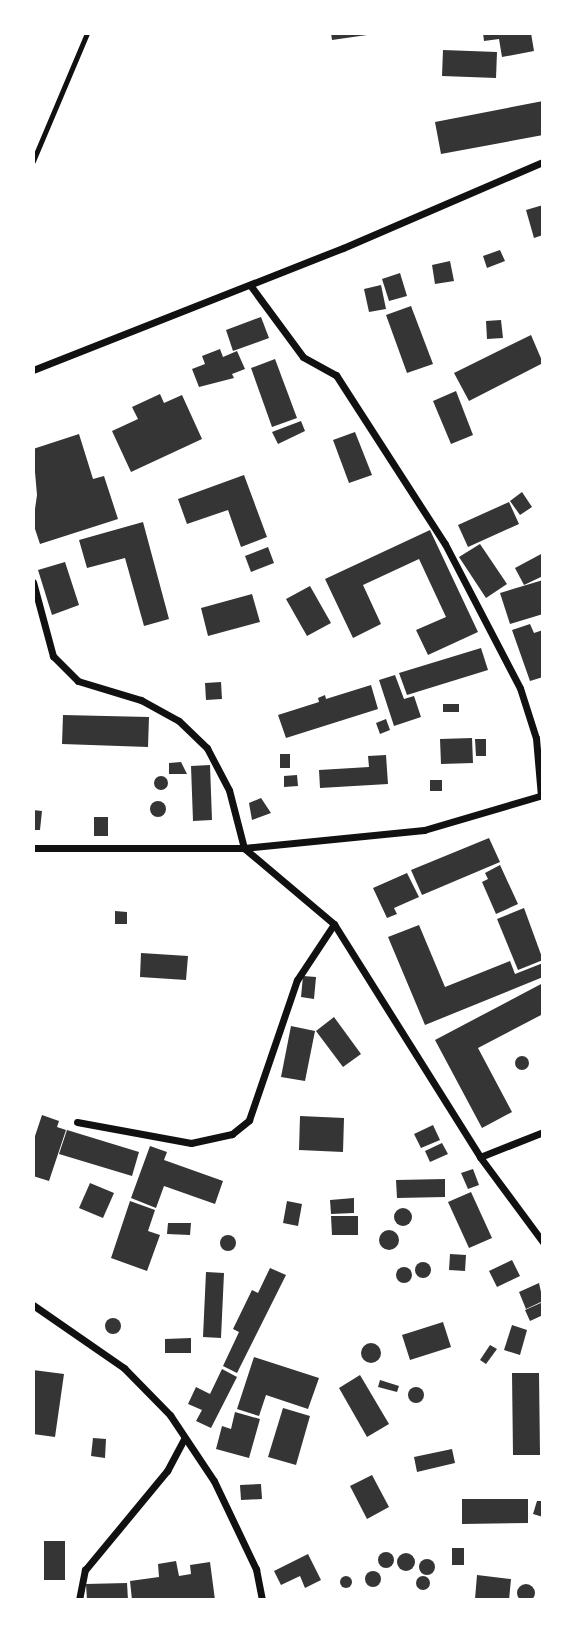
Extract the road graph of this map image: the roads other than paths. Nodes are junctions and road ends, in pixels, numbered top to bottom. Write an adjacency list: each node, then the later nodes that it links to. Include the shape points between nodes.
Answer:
1 (87, 33): 2 (lane)
2 (33, 161)
3 (543, 162): 4 (street)
4 (250, 285): 5 (street); 7 (street, via 303,357 336,374 444,544 520,688 536,738)
5 (33, 370)
6 (33, 582): 9 (street, via 53,656 78,681 141,700 179,721 207,748 229,790)
7 (542, 795): 9 (street, via 425,830)
8 (33, 848): 9 (street)
9 (244, 848): 10 (street)
10 (334, 924): 11 (street, via 297,981 249,1120 232,1133 191,1143); 13 (street)
11 (76, 1122)
12 (543, 1132): 13 (street)
13 (480, 1157): 14 (street)
14 (543, 1242)
15 (33, 1305): 16 (street, via 124,1368 170,1415)
16 (184, 1439): 17 (street, via 167,1471 85,1570); 18 (street, via 220,1493 256,1569)
17 (79, 1600)
18 (262, 1600)

